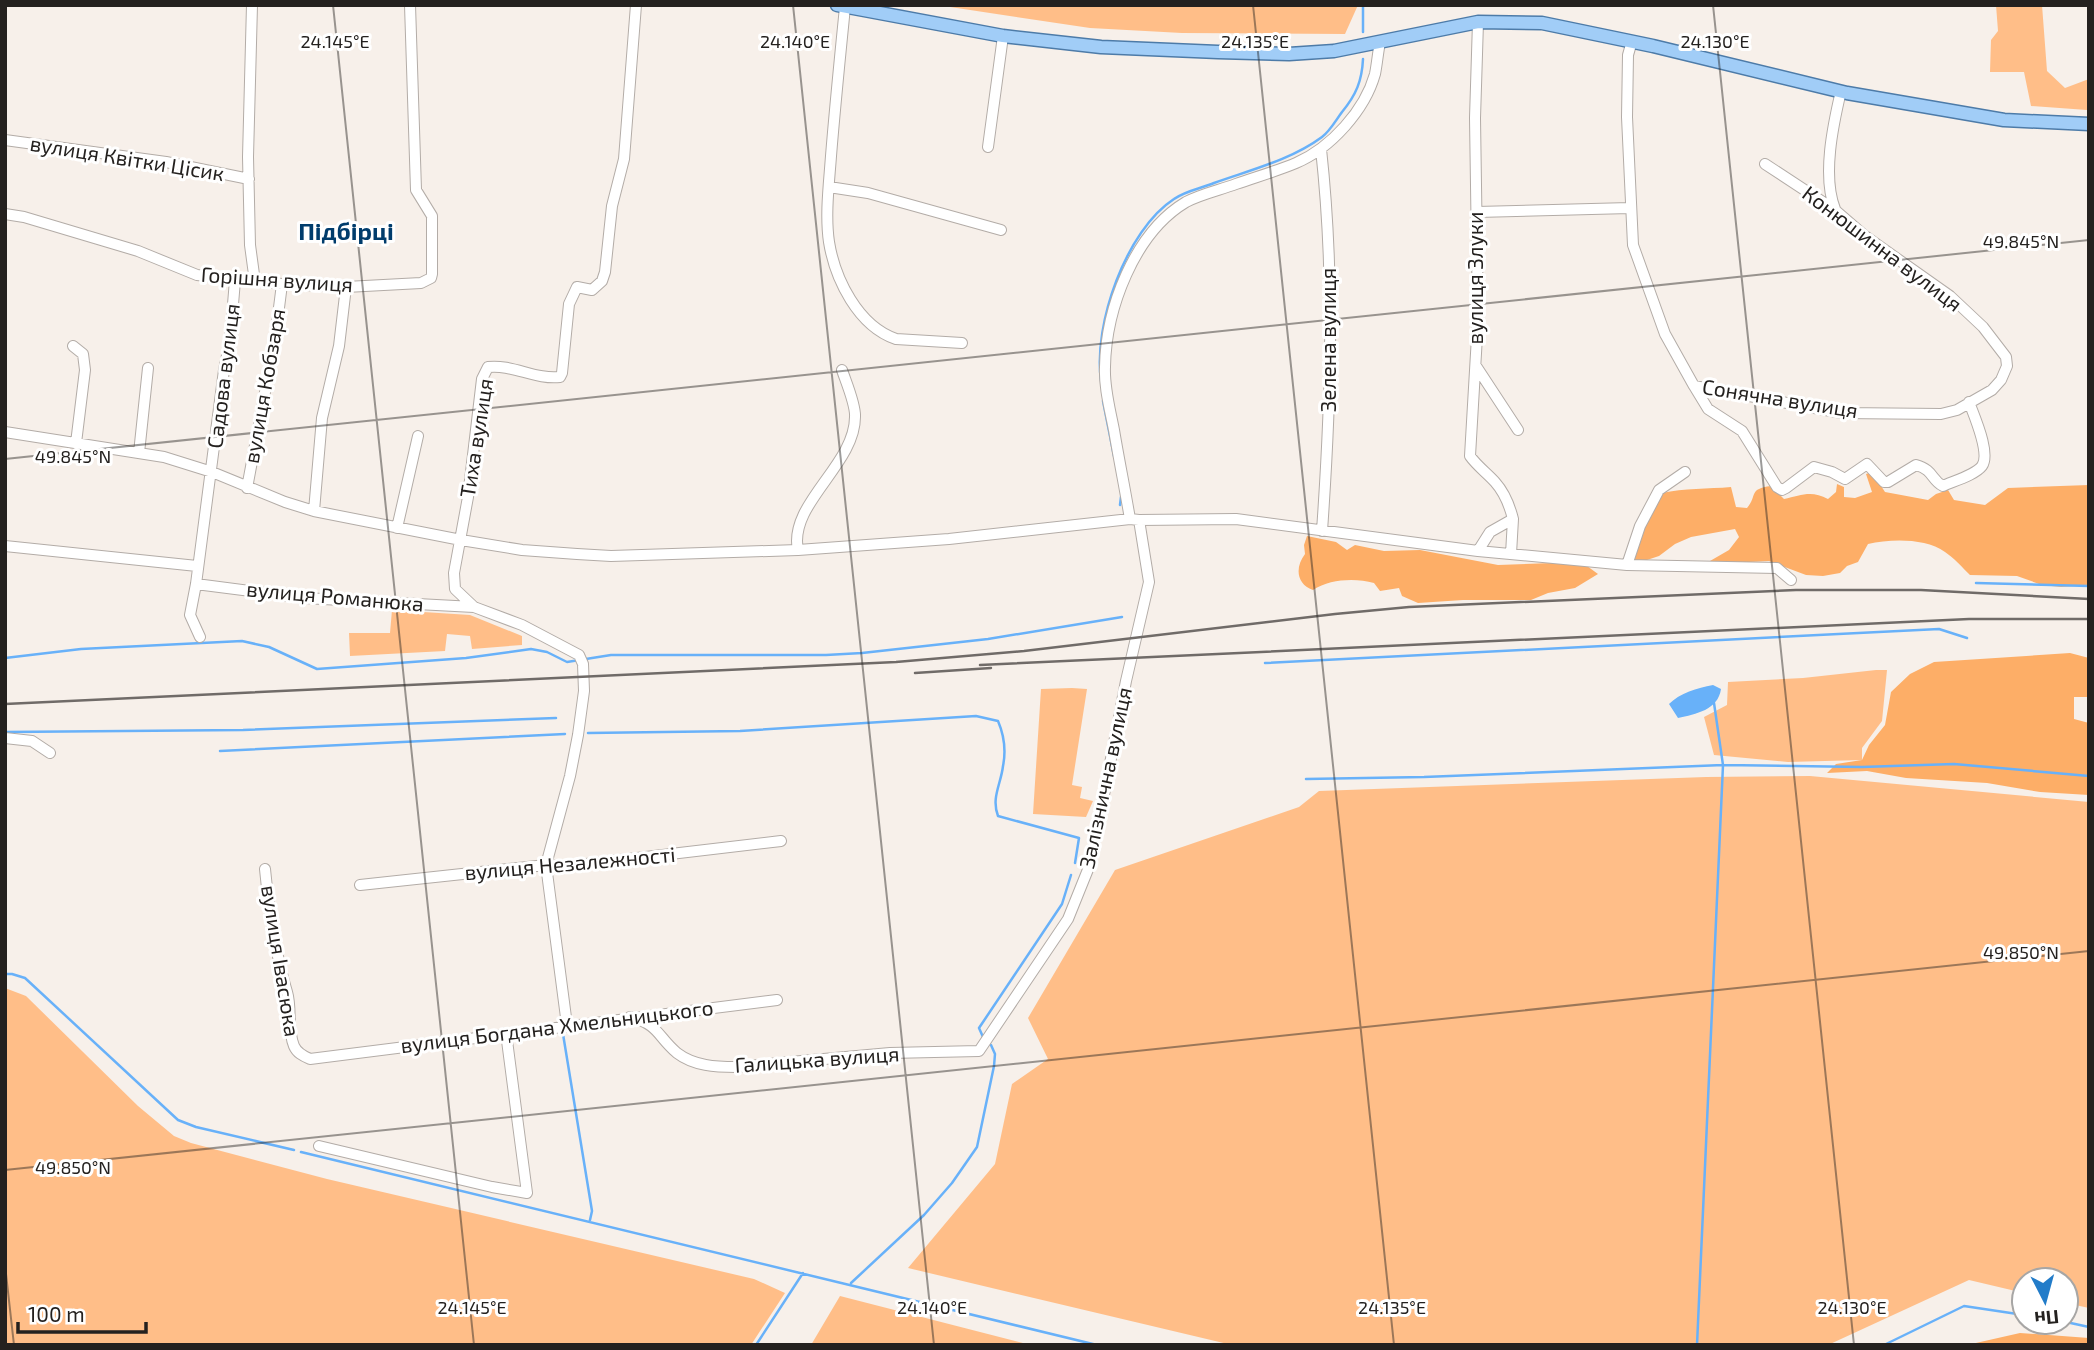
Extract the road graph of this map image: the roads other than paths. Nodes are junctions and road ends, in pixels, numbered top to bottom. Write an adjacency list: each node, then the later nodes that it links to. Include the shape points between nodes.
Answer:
1 (252, 5): 15 (street)
2 (410, 5): 25 (street, Горішня вулиця, via 416,190 432,216 431,278 421,284)
3 (636, 5): 46 (street, Тиха вулиця, via 624,159 612,205 605,272 592,290 577,287 569,304 560,377 488,367 482,379)
4 (841, 6): 6 (main road); 16 (street)
5 (1478, 22): 7 (main road, via 1542,23); 8 (main road); 19 (street, вулиця Злуки)
6 (1003, 36): 8 (main road, via 1101,47 1289,54); 12 (street)
7 (1633, 41): 9 (main road); 17 (street, Сонячна вулиця, via 1628,55)
8 (1380, 42): 13 (street, Залізнична вулиця, via 1375,74 1364,100)
9 (1841, 91): 10 (main road, via 2004,120); 18 (street, via 1831,148)
10 (2089, 124)
11 (5, 140): 15 (street, вулиця Квітки Цісик)
12 (988, 147)
13 (1321, 149): 43 (street, Залізнична вулиця, via 1298,162 1188,201 1166,216 1135,258 1109,324 1104,370); 45 (street, Зелена вулиця, via 1332,321)
14 (1765, 164): 18 (street, Конюшинна вулиця)
15 (249, 178): 23 (street)
16 (829, 187): 21 (street, via 868,193); 26 (street, via 829,242 856,308 878,330 896,339)
17 (1630, 208): 19 (street); 31 (street, Сонячна вулиця, via 1633,245 1665,334)
18 (1835, 210): 32 (street, Конюшинна вулиця, via 1950,296 2006,357 2001,380)
19 (1477, 212): 28 (street, вулиця Злуки)
20 (5, 214): 22 (street, Горішня вулиця, via 138,251 197,275)
21 (1001, 230)
22 (234, 280): 23 (street, Горішня вулиця); 38 (street, Садова вулиця)
23 (255, 282): 24 (street, Горішня вулиця)
24 (282, 284): 25 (street, Горішня вулиця); 40 (street, вулиця Кобзаря)
25 (346, 287): 41 (street, via 340,346 322,418)
26 (962, 343)
27 (73, 346): 36 (street, via 83,354 86,366)
28 (1476, 365): 33 (street); 42 (street, вулиця Злуки, via 1470,456 1497,484)
29 (148, 368): 37 (street)
30 (842, 370): 48 (street, via 856,417 842,456 801,519)
31 (1694, 386): 32 (street, Сонячна вулиця, via 1842,413 1941,414); 32 (street, via 1709,409 1742,431 1782,490 1814,467 1844,479 1867,464 1884,482 1916,466 1931,472 1943,486 1981,468 1985,459)
32 (1969, 402)
33 (1518, 430)
34 (5, 432): 36 (street)
35 (418, 436): 44 (street)
36 (76, 443): 37 (street)
37 (139, 453): 38 (street)
38 (212, 472): 40 (street); 52 (street)
39 (1685, 472): 51 (street, via 1659,490 1640,526)
40 (247, 488): 41 (street)
41 (314, 511): 44 (street)
42 (1513, 519): 49 (street, via 1490,532); 50 (street, вулиця Злуки)
43 (1135, 520): 45 (street, via 1236,519); 48 (street); 67 (street, Залізнична вулиця, via 1149,582 1091,862 1068,919)
44 (397, 528): 46 (street)
45 (1322, 531): 49 (street)
46 (461, 540): 48 (street, via 611,556); 55 (street, вулиця Романюка, via 454,580 456,589)
47 (5, 546): 52 (street)
48 (798, 551)
49 (1478, 551): 50 (street)
50 (1511, 554): 51 (street)
51 (1628, 565): 53 (street, via 1777,568)
52 (197, 566): 54 (street)
53 (1791, 580)
54 (196, 584): 55 (street, вулиця Романюка, via 303,598); 56 (street, via 190,615)
55 (474, 607): 60 (street, вулиця Романюка, via 522,625 581,660 584,685 570,776)
56 (200, 637)
57 (5, 738): 58 (street, via 32,741)
58 (50, 752)
59 (781, 841): 60 (street, вулиця Незалежності)
60 (546, 865): 62 (street, вулиця Незалежності); 65 (street)
61 (265, 869): 68 (street, вулиця Івасюка, via 293,1045 310,1059)
62 (360, 885)
63 (777, 1000): 64 (street, вулиця Богдана Хмельницького)
64 (630, 1017): 65 (street, вулиця Богдана Хмельницького); 67 (street, Галицька вулиця, via 649,1022 679,1054 712,1067)
65 (567, 1025): 66 (street, вулиця Богдана Хмельницького)
66 (506, 1033): 68 (street, вулиця Богдана Хмельницького); 69 (street, via 527,1193)
67 (979, 1051)
68 (337, 1056)
69 (319, 1146)

